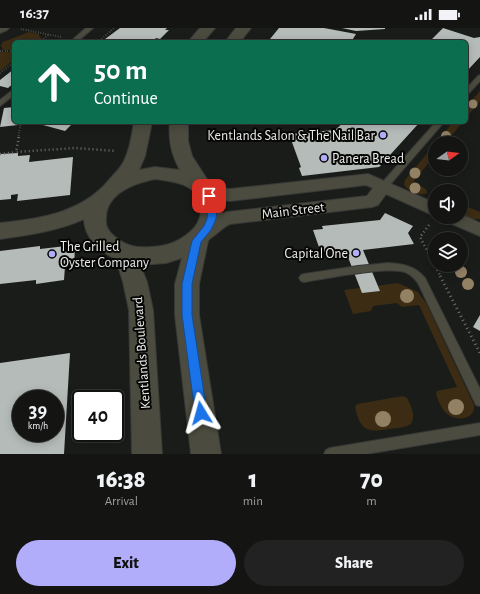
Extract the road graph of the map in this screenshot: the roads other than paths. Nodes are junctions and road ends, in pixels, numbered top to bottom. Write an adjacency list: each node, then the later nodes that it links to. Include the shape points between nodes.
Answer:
1 (90, 28): 4 (lane)
2 (208, 28): 5 (street)
3 (244, 28): 6 (street)
4 (75, 40)
5 (197, 40)
6 (234, 40)
7 (480, 77): 8 (lane)
8 (468, 91)
9 (12, 93): 10 (lane)
10 (0, 104)
11 (143, 124): 16 (street, via 138,152 128,173)
12 (179, 124): 14 (street, via 180,152)
13 (438, 124): 15 (lane)
14 (200, 185): 15 (street, Main Street, via 218,194 368,179); 16 (street, via 176,175 154,173 134,177); 22 (street, via 209,196 213,207 212,219)
15 (384, 186): 17 (street, Main Street); 22 (street, Main Street, via 372,201 227,218 218,222)
16 (109, 192): 19 (street, via 76,215); 23 (street, via 98,204 96,228 100,236)
17 (428, 214)
18 (467, 224): 21 (street)
19 (34, 227): 20 (street); 23 (street, via 74,229 92,235)
20 (0, 230)
21 (480, 230)
22 (199, 239): 23 (street, via 170,254 139,256); 28 (street, via 187,284 187,315)
23 (118, 250): 27 (street, Kentlands Boulevard, via 135,282 141,310)
24 (304, 278): 25 (lane, via 391,266 408,269 416,274 422,281)
25 (480, 401)
26 (480, 429): 29 (lane)
27 (147, 454)
28 (206, 454)
29 (330, 454)

